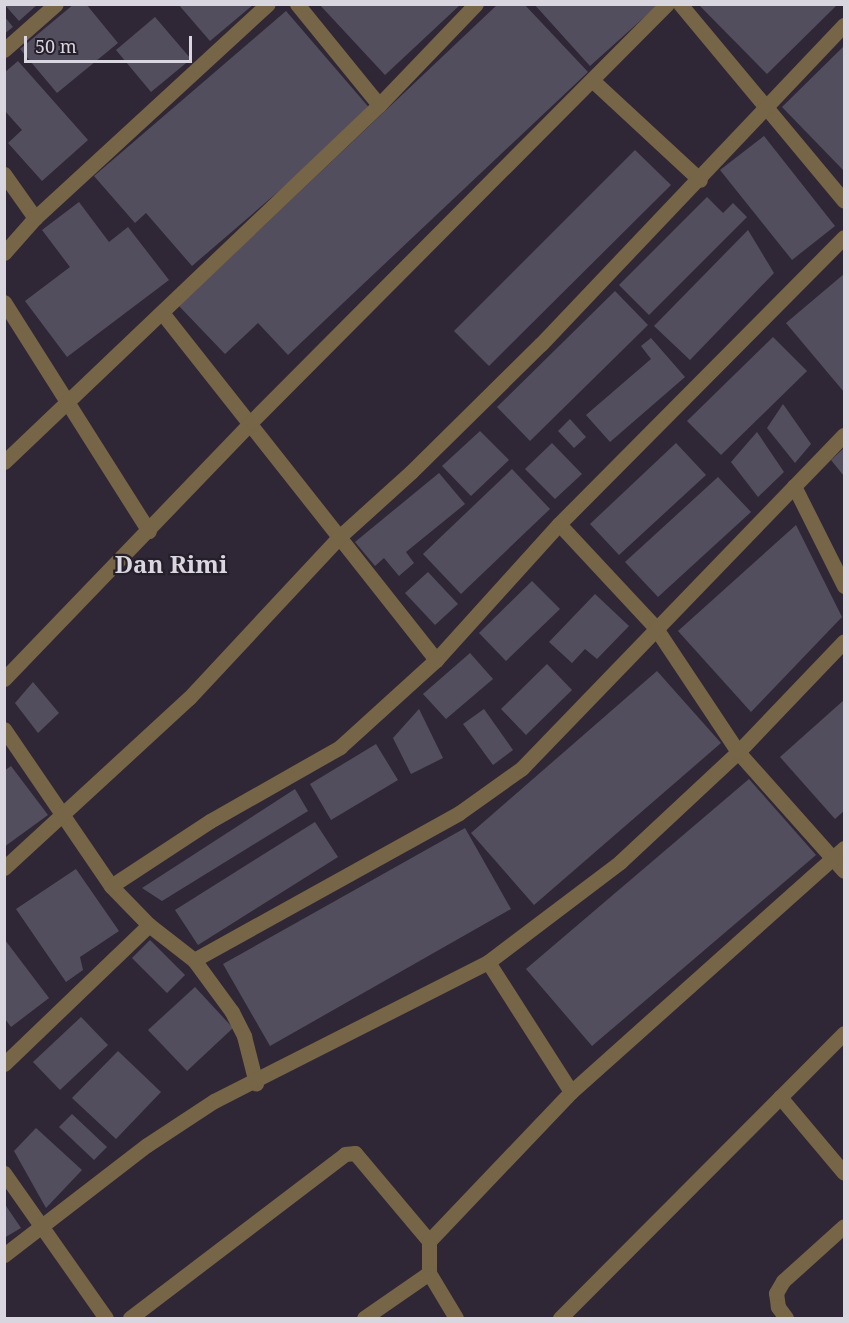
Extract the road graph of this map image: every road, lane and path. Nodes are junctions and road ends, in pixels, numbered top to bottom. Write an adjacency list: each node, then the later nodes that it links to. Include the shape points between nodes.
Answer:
1 (56, 4): 8 (street)
2 (268, 4): 15 (street)
3 (297, 4): 10 (street)
4 (476, 4): 10 (street)
5 (668, 4): 9 (street)
6 (680, 4): 11 (street)
7 (844, 25): 11 (street)
8 (4, 50)
9 (592, 80): 13 (street); 21 (street)
10 (380, 105): 19 (street)
11 (766, 106): 13 (street); 14 (street)
12 (4, 174): 15 (street)
13 (700, 180): 27 (street, via 411,472)
14 (844, 201)
15 (34, 218): 17 (street)
16 (844, 237): 25 (street)
17 (4, 253)
18 (4, 302): 20 (street)
19 (163, 314): 20 (street); 21 (street)
20 (67, 402): 23 (street); 26 (street)
21 (251, 422): 26 (street); 27 (street)
22 (844, 435): 24 (street)
23 (4, 462)
24 (794, 486): 28 (street); 29 (street)
25 (559, 524): 29 (street); 31 (street)
26 (148, 531): 32 (street)
27 (338, 538): 31 (street); 35 (street, via 189,698)
28 (844, 586)
29 (655, 627): 34 (street); 41 (street, via 522,768 459,813)
30 (844, 641): 34 (street)
31 (436, 660): 39 (street, via 340,747 210,821)
32 (4, 679)
33 (4, 729): 35 (street)
34 (738, 752): 36 (street); 42 (street, via 620,862)
35 (64, 811): 37 (street); 39 (street)
36 (840, 853): 38 (street); 46 (street)
37 (4, 868)
38 (844, 871)
39 (111, 886): 40 (street)
40 (149, 925): 41 (street); 44 (street)
41 (194, 960): 45 (street, via 240,1028)
42 (488, 962): 45 (street); 46 (street)
43 (844, 1033): 47 (street)
44 (4, 1064)
45 (256, 1083): 51 (street, via 214,1101 147,1145)
46 (572, 1092): 52 (street)
47 (780, 1097): 49 (street); 59 (street)
48 (4, 1173): 51 (street)
49 (844, 1173)
50 (844, 1226): 60 (street, via 783,1281 776,1293 778,1307)
51 (42, 1229): 53 (street); 55 (street)
52 (429, 1241): 54 (street); 56 (street, via 365,1161 355,1153 345,1154)
53 (4, 1254)
54 (429, 1273): 57 (street); 58 (street)
55 (106, 1318)
56 (130, 1318)
57 (364, 1318)
58 (456, 1318)
59 (560, 1318)
60 (786, 1318)

